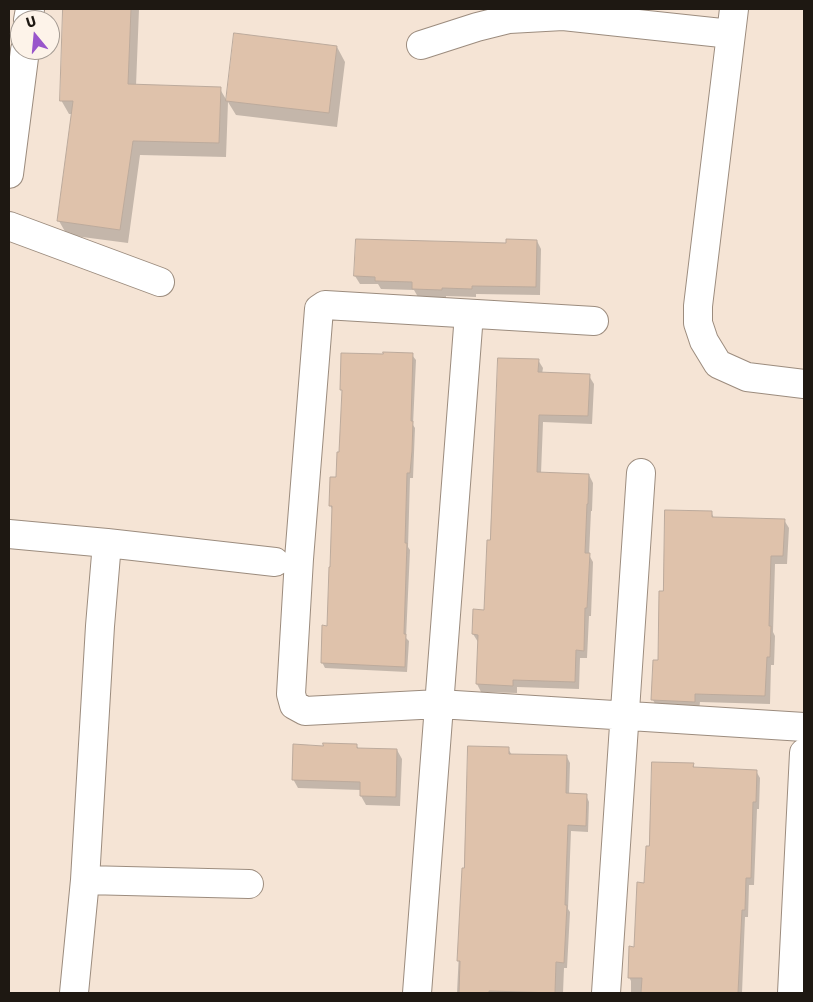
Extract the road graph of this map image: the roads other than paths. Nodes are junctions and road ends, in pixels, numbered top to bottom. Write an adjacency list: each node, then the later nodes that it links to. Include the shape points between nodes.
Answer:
1 (732, 22): 2 (street, via 563,16 509,19); 9 (street, via 698,323 718,364 747,377)
2 (421, 45)
3 (24, 60): 4 (street)
4 (9, 174)
5 (9, 226): 6 (street)
6 (160, 282)
7 (469, 314): 8 (street); 14 (street); 14 (street, via 325,305 319,309 299,558 291,694 294,706 305,711)
8 (594, 321)
9 (804, 384)
10 (641, 473): 15 (street)
11 (9, 534): 12 (street)
12 (107, 543): 13 (street); 18 (street)
13 (275, 562)
14 (440, 704): 15 (street); 21 (street)
15 (625, 715): 16 (street); 22 (street)
16 (804, 727)
17 (804, 753): 23 (street)
18 (84, 880): 19 (street); 20 (street)
19 (249, 884)
20 (74, 993)
21 (418, 993)
22 (606, 993)
23 (792, 993)

